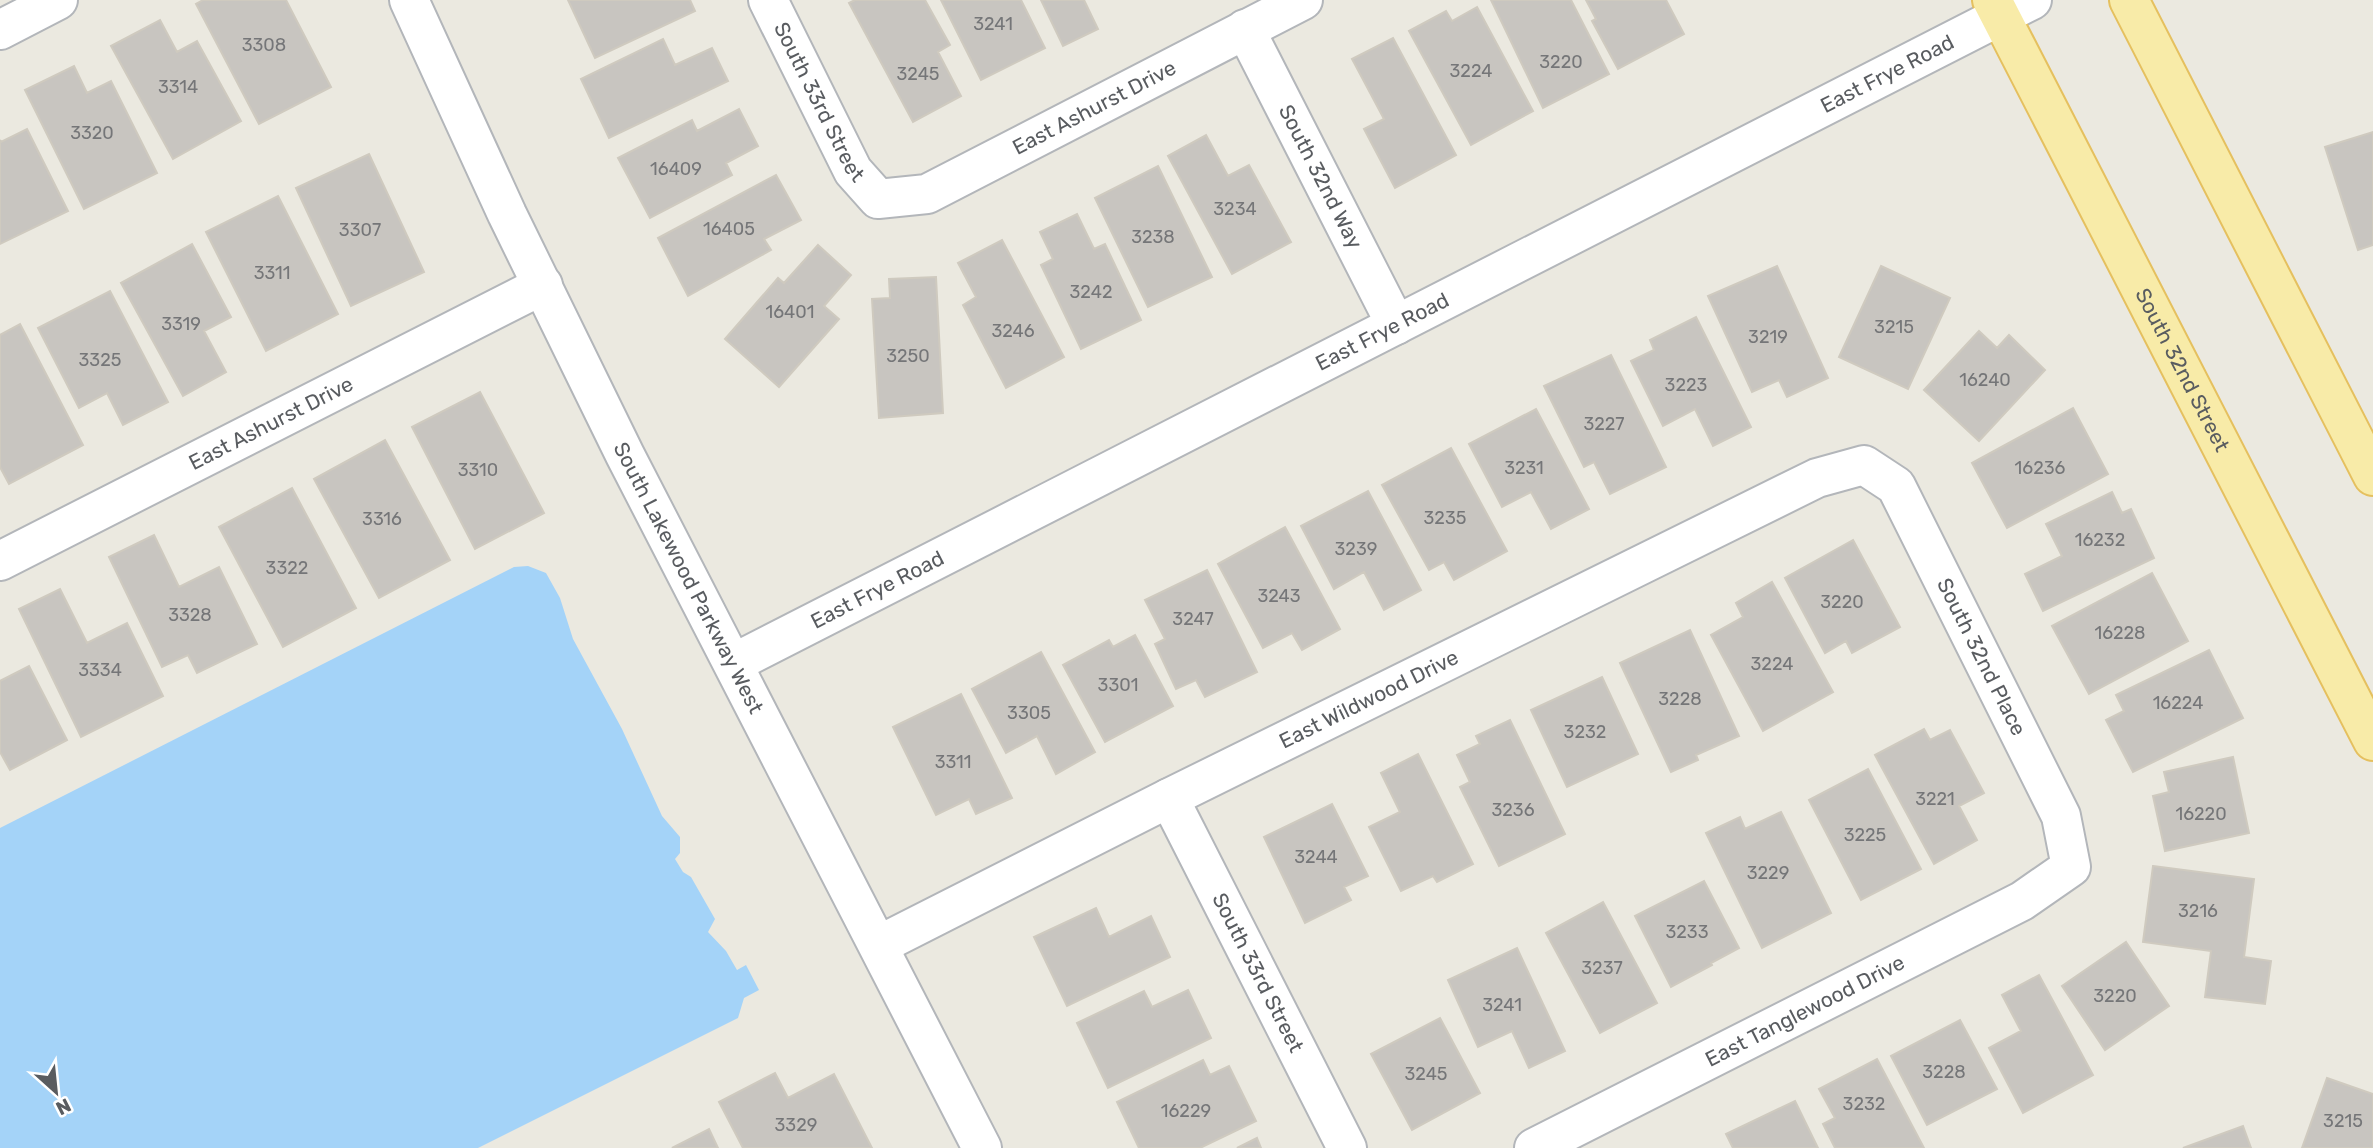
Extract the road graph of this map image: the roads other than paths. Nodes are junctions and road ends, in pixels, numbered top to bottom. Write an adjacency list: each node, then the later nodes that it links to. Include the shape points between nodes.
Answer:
1 (58, 0): 8 (street)
2 (409, 0): 10 (street, South Lakewood Parkway West)
3 (768, 0): 9 (street, South 33rd Street, via 853,171)
4 (1303, 0): 7 (street, East Ashurst Drive)
5 (2129, 0): 13 (main road)
6 (2008, 5): 11 (street, East Frye Road); 16 (main road, South 32nd Street)
7 (1245, 29): 9 (street, East Ashurst Drive, via 927,194); 11 (street, South 32nd Way)
8 (0, 30)
9 (878, 199)
10 (543, 285): 14 (street, East Ashurst Drive); 15 (street, South Lakewood Parkway West)
11 (1396, 325): 15 (street, East Frye Road)
12 (1864, 465): 17 (street, East Wildwood Drive, via 1817,478); 18 (street, South 32nd Place, via 1896,486 2061,816)
13 (2373, 476)
14 (0, 561)
15 (734, 663): 19 (street, South Lakewood Parkway West)
16 (2373, 741)
17 (1169, 798): 19 (street, East Wildwood Drive); 21 (street, South 33rd Street)
18 (2071, 867): 22 (street, East Tanglewood Drive, via 2022,901)
19 (878, 945): 20 (street, South Lakewood Parkway West)
20 (982, 1148)
21 (1346, 1148)
22 (1534, 1148)

